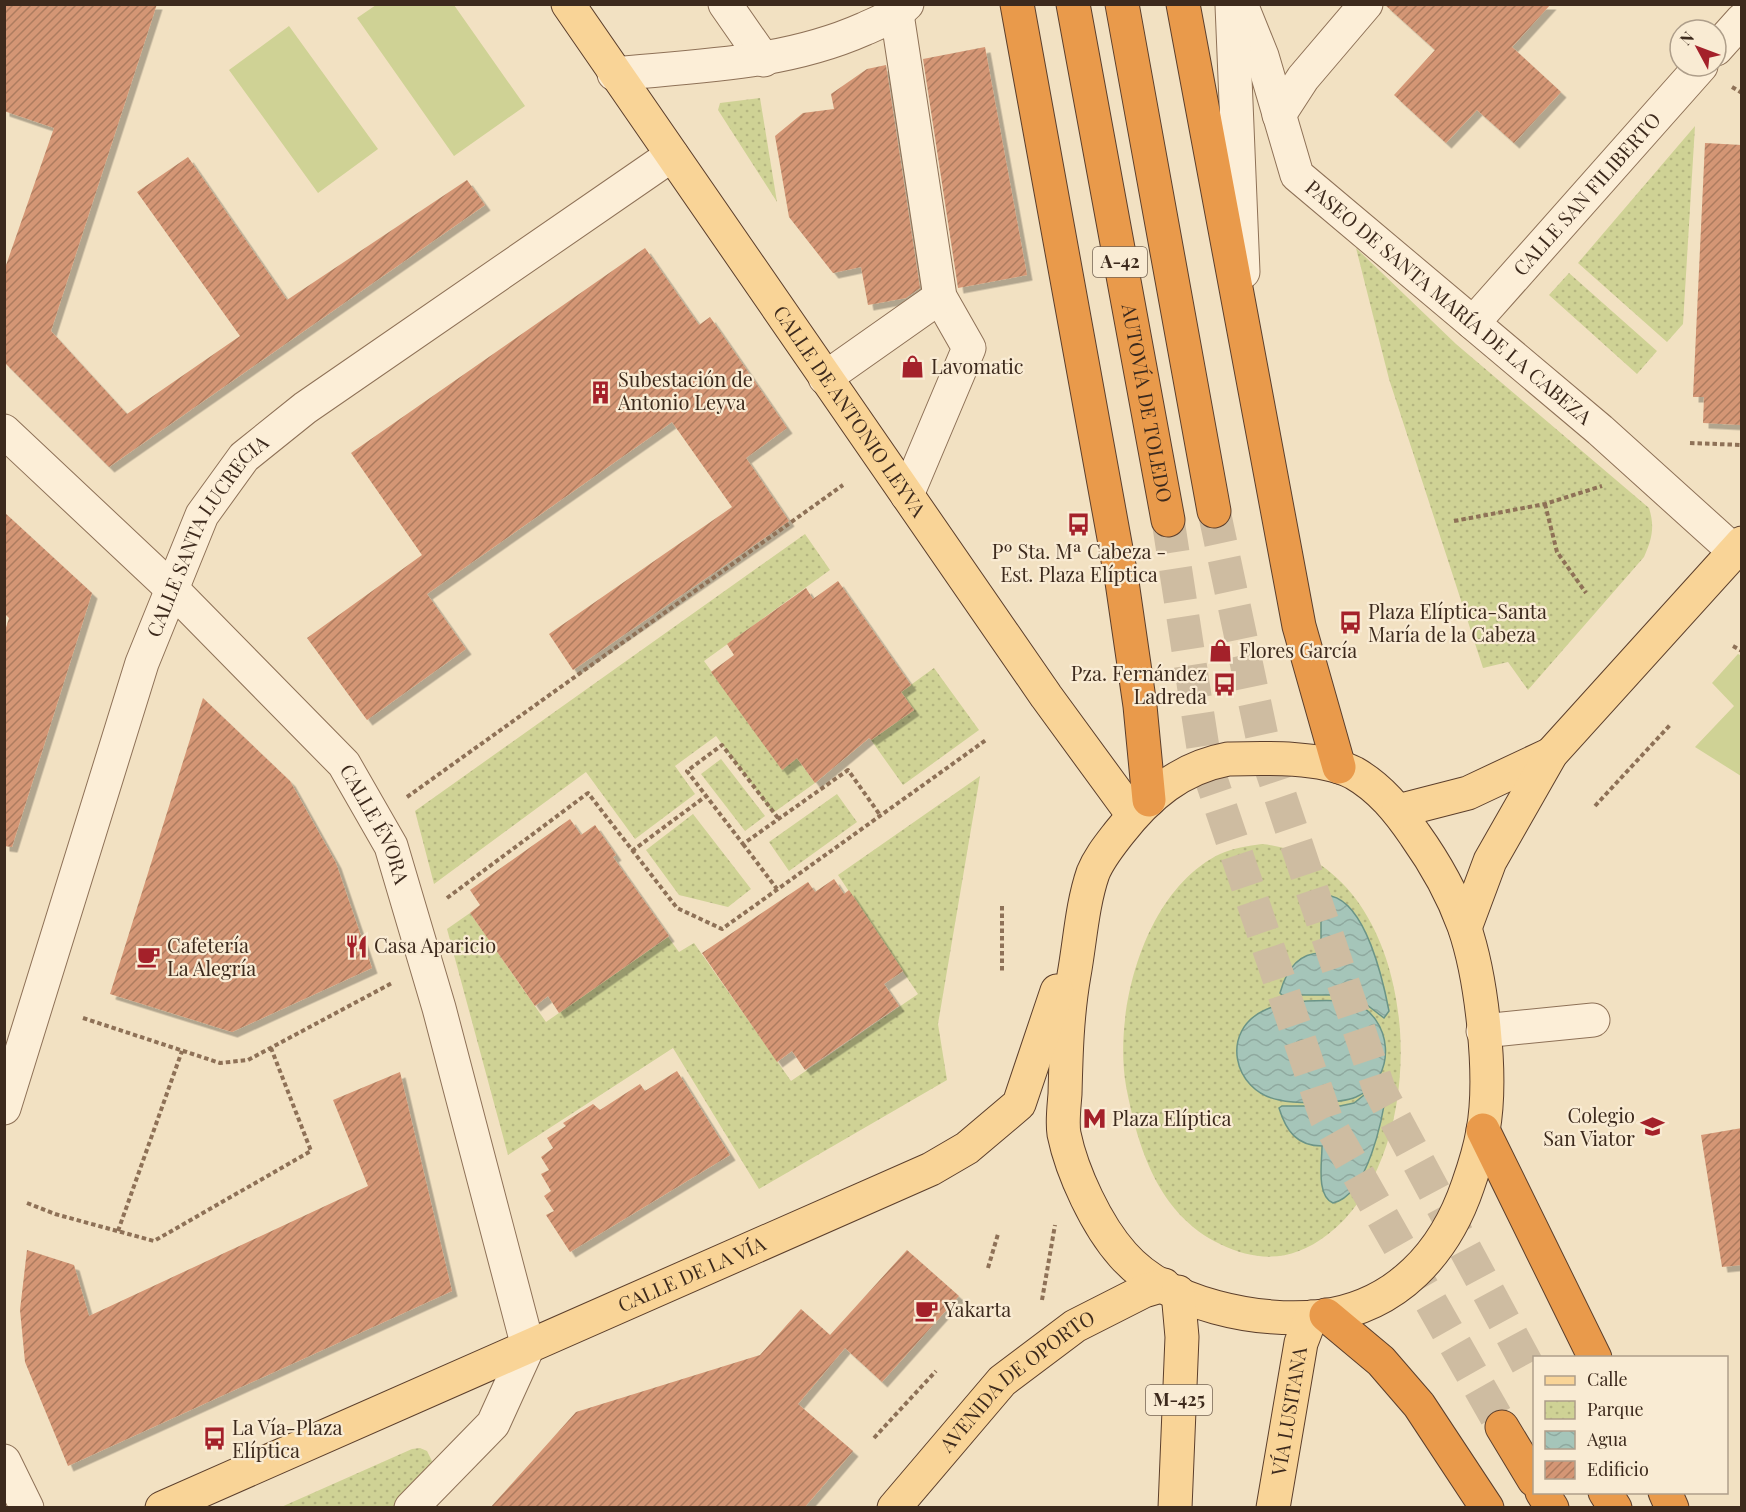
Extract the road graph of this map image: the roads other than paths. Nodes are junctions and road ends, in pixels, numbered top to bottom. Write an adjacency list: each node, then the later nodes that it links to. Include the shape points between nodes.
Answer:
1 (568, 4): 14 (main road, CALLE DE ANTONIO LEYVA)
2 (726, 4): 13 (street)
3 (1017, 4): 30 (highway, via 1122,582 1140,706)
4 (1073, 4): 25 (highway, AUTOVÍA DE TOLEDO / A-42)
5 (1122, 4): 24 (highway, A-42)
6 (1183, 4): 20 (highway)
7 (1232, 4): 20 (street)
8 (1241, 4): 16 (street, PASEO DE SANTA MARÍA DE LA CABEZA, via 1262,56)
9 (1366, 4): 16 (street, via 1303,78)
10 (902, 9): 13 (street, via 848,36); 18 (street)
11 (1742, 20): 12 (street)
12 (1728, 36)
13 (764, 60): 14 (street)
14 (614, 74): 17 (main road, CALLE DE ANTONIO LEYVA)
15 (1690, 78): 19 (street, CALLE SAN FILIBERTO)
16 (1279, 115): 19 (street, PASEO DE SANTA MARÍA DE LA CABEZA, via 1297,175)
17 (672, 155): 21 (main road, CALLE DE ANTONIO LEYVA); 27 (street, CALLE SANTA LUCRECIA, via 305,408 244,457 202,515)
18 (940, 297): 21 (street); 23 (street, via 969,348)
19 (1473, 323): 26 (street, PASEO DE SANTA MARÍA DE LA CABEZA)
20 (1246, 327): 29 (highway, via 1259,420 1299,626)
21 (825, 378): 23 (main road, CALLE DE ANTONIO LEYVA)
22 (4, 430): 27 (street, CALLE ÉVORA)
23 (907, 495): 30 (main road, CALLE DE ANTONIO LEYVA, via 1046,696)
24 (1214, 512)
25 (1168, 520)
26 (1738, 547): 28 (main road)
27 (171, 588): 36 (street, CALLE SANTA LUCRECIA); 41 (street, CALLE ÉVORA, via 344,764 390,846 439,1008)
28 (1551, 754): 31 (main road, via 1468,793); 33 (main road, via 1490,861)
29 (1339, 767): 30 (main road, via 1294,760 1228,759 1188,771 1167,783); 31 (main road, via 1370,784)
30 (1141, 807): 32 (main road, via 1098,862)
31 (1398, 811): 33 (main road, via 1444,881)
32 (1086, 907): 39 (main road, via 1066,1017 1064,1132 1089,1203 1124,1257); 41 (main road, CALLE DE LA VÍA, via 1019,1104 967,1148 932,1169)
33 (1465, 928): 35 (main road)
34 (1593, 1020): 35 (street)
35 (1483, 1031): 38 (main road)
36 (16, 1035): 37 (street, CALLE SANTA LUCRECIA)
37 (4, 1108)
38 (1484, 1130): 40 (main road, via 1457,1219 1426,1262 1389,1293 1349,1312); 42 (highway)
39 (1171, 1289): 40 (main road, via 1254,1316); 52 (main road, AVENIDA DE OPORTO, via 1114,1305 1075,1326 1002,1381); 53 (main road, M-425, via 1182,1337)
40 (1318, 1316): 54 (main road, VÍA LUSITANA, via 1301,1343); 55 (highway, via 1381,1361 1419,1405)
41 (528, 1347): 50 (main road, CALLE DE LA VÍA); 51 (street, via 493,1424)
42 (1593, 1356)
43 (1502, 1427): 45 (highway)
44 (4, 1461): 49 (street)
45 (1533, 1478)
46 (1543, 1494): 56 (highway)
47 (1606, 1494): 57 (highway)
48 (1666, 1494): 58 (highway)
49 (27, 1508)
50 (162, 1508)
51 (411, 1508)
52 (894, 1508)
53 (1175, 1508)
54 (1273, 1508)
55 (1487, 1508)
56 (1552, 1508)
57 (1615, 1508)
58 (1672, 1508)

